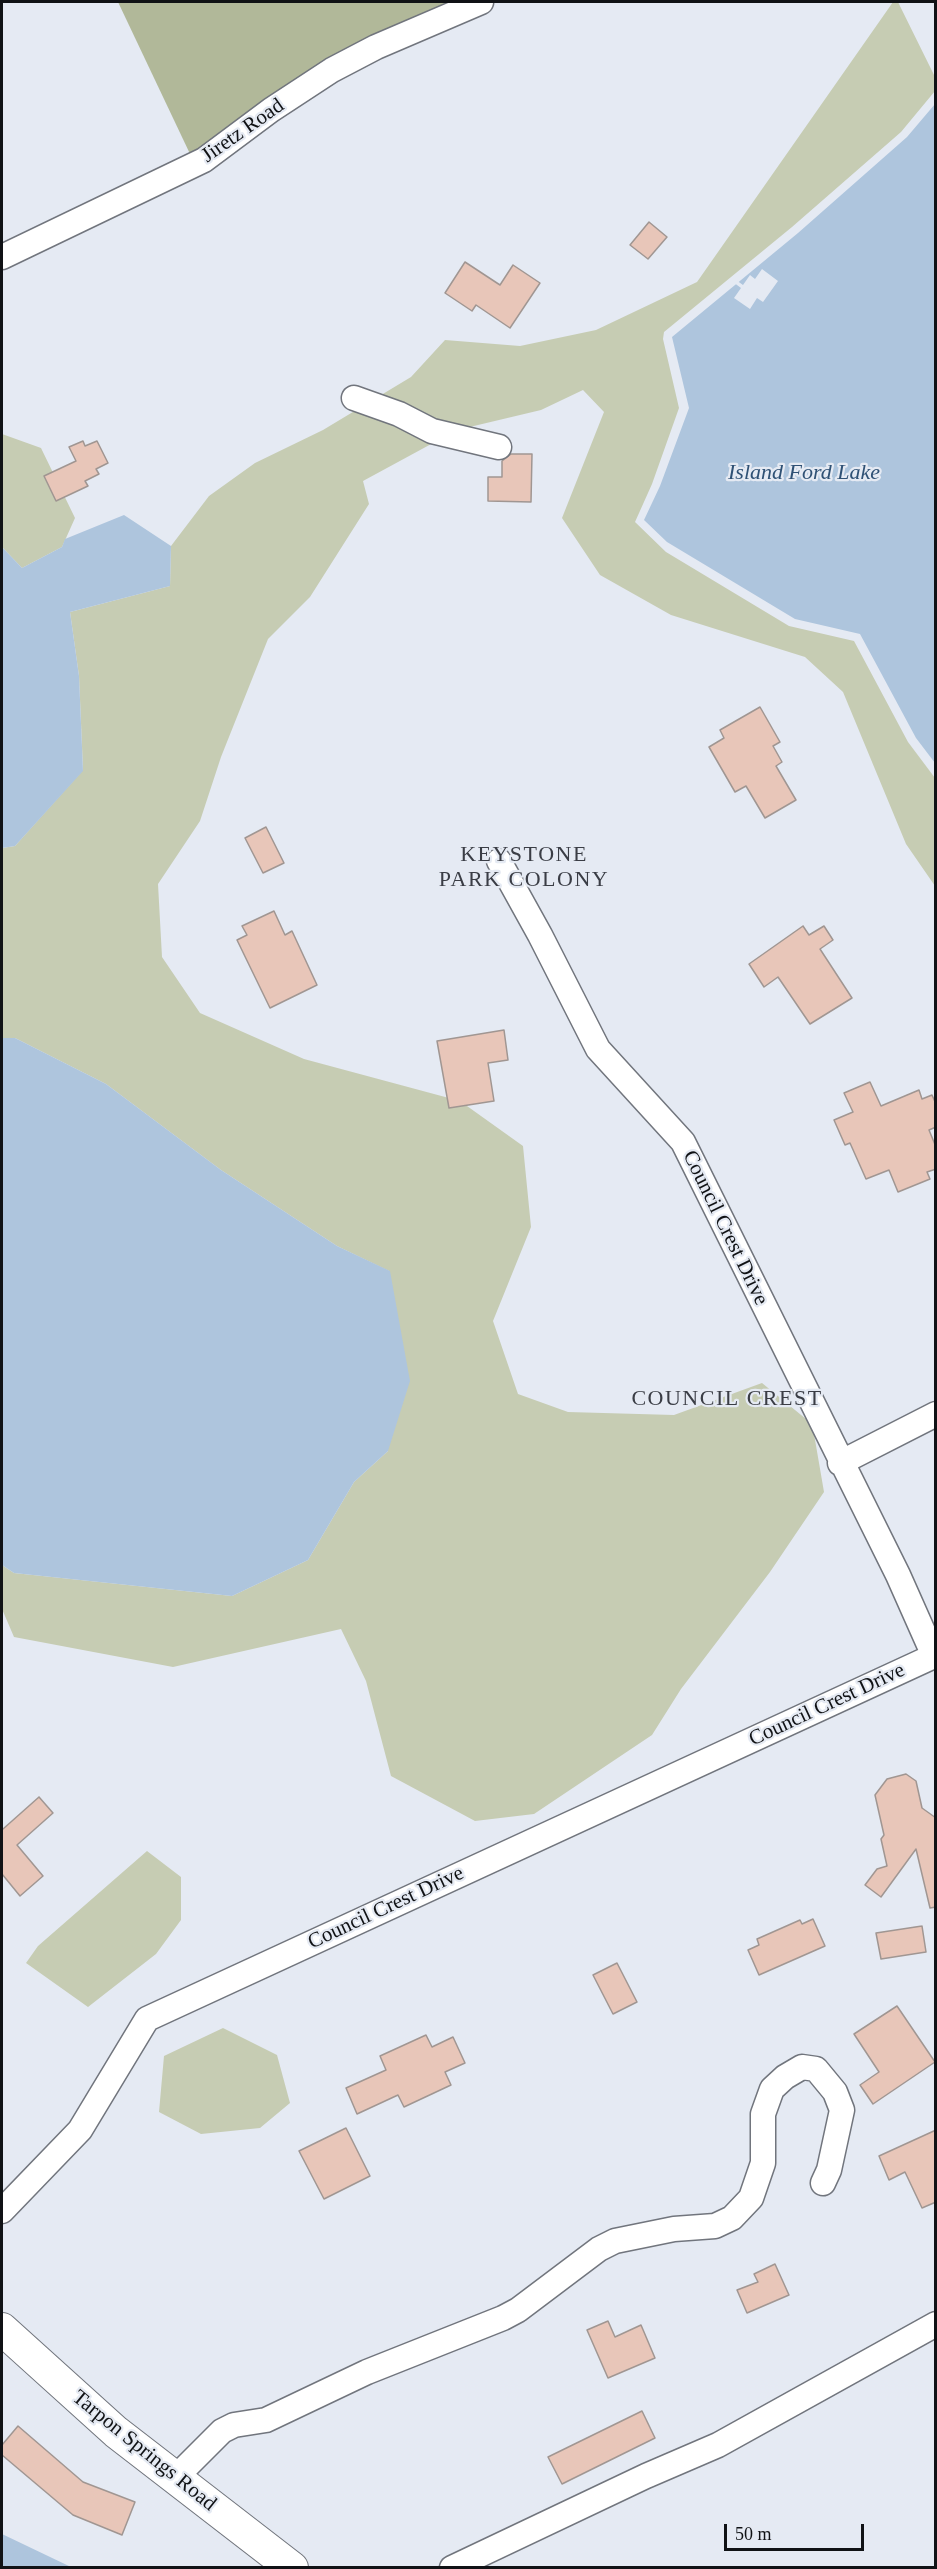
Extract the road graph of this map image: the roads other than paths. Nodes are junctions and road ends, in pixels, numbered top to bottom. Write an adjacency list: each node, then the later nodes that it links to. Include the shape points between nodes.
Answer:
1 (481, 2): 2 (street, Jiretz Road, via 332,70 204,160)
2 (2, 257)
3 (354, 398): 4 (street, via 432,431)
4 (499, 447)
5 (499, 861): 7 (street, Council Crest Drive, via 598,1049 683,1142)
6 (936, 1414): 7 (street)
7 (840, 1463): 9 (street, Council Crest Drive, via 898,1575 934,1656 147,2019 80,2130)
8 (823, 2183): 12 (street, via 842,2110 835,2092 816,2069 802,2067 772,2089 763,2114 763,2163 751,2198 732,2218 715,2226 674,2229 615,2241 502,2318 367,2372 267,2420 222,2432)
9 (2, 2211)
10 (936, 2324): 14 (street, via 718,2445)
11 (2, 2329): 12 (main road, Tarpon Springs Road, via 116,2432)
12 (176, 2477): 13 (main road, Tarpon Springs Road)
13 (292, 2568)
14 (452, 2568)

